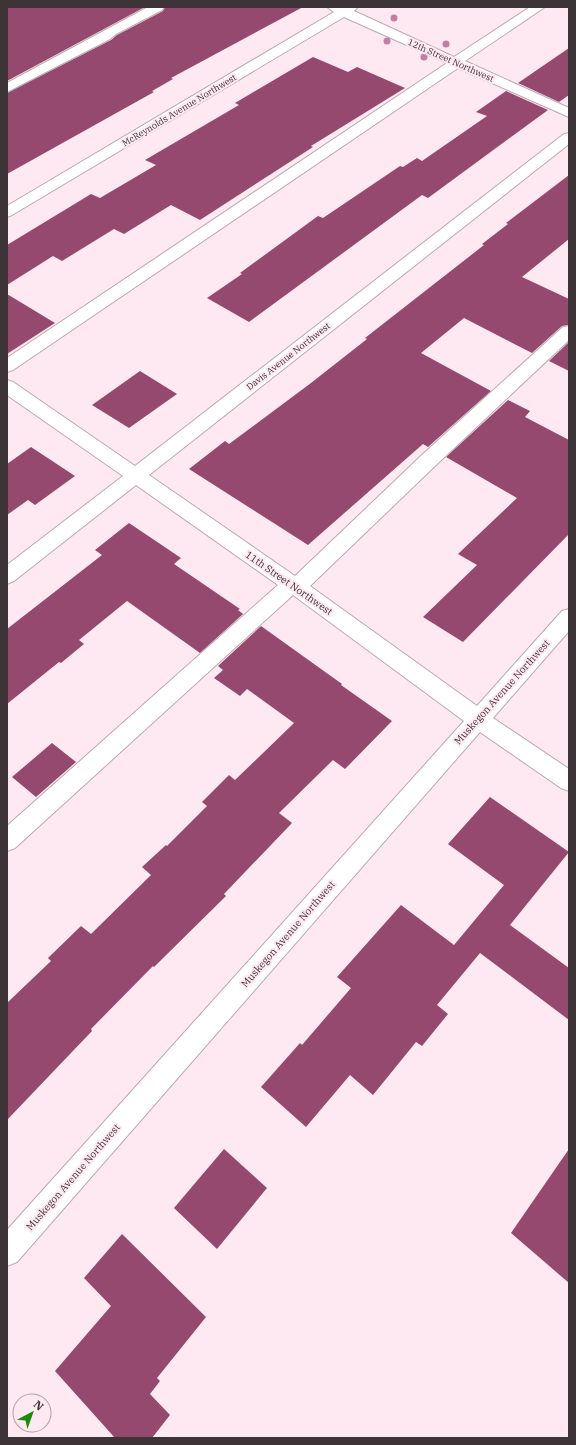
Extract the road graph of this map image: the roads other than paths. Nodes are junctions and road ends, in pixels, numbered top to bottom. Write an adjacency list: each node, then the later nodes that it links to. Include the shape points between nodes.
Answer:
1 (158, 7): 5 (street)
2 (539, 7): 4 (street)
3 (342, 9): 4 (street, 12th Street Northwest); 8 (street, McReynolds Avenue Northwest)
4 (456, 62): 6 (street, 12th Street Northwest); 10 (street)
5 (7, 88)
6 (569, 113)
7 (569, 137): 12 (street, Davis Avenue Northwest)
8 (7, 212)
9 (569, 331): 14 (street)
10 (7, 366)
11 (7, 386): 12 (street, 11th Street Northwest)
12 (135, 476): 13 (street, Davis Avenue Northwest); 14 (street, 11th Street Northwest)
13 (7, 576)
14 (294, 586): 16 (street, 11th Street Northwest); 18 (street)
15 (569, 617): 16 (street, Muskegon Avenue Northwest)
16 (478, 719): 17 (street, 11th Street Northwest); 19 (street, Muskegon Avenue Northwest)
17 (569, 781)
18 (7, 841)
19 (7, 1252)

